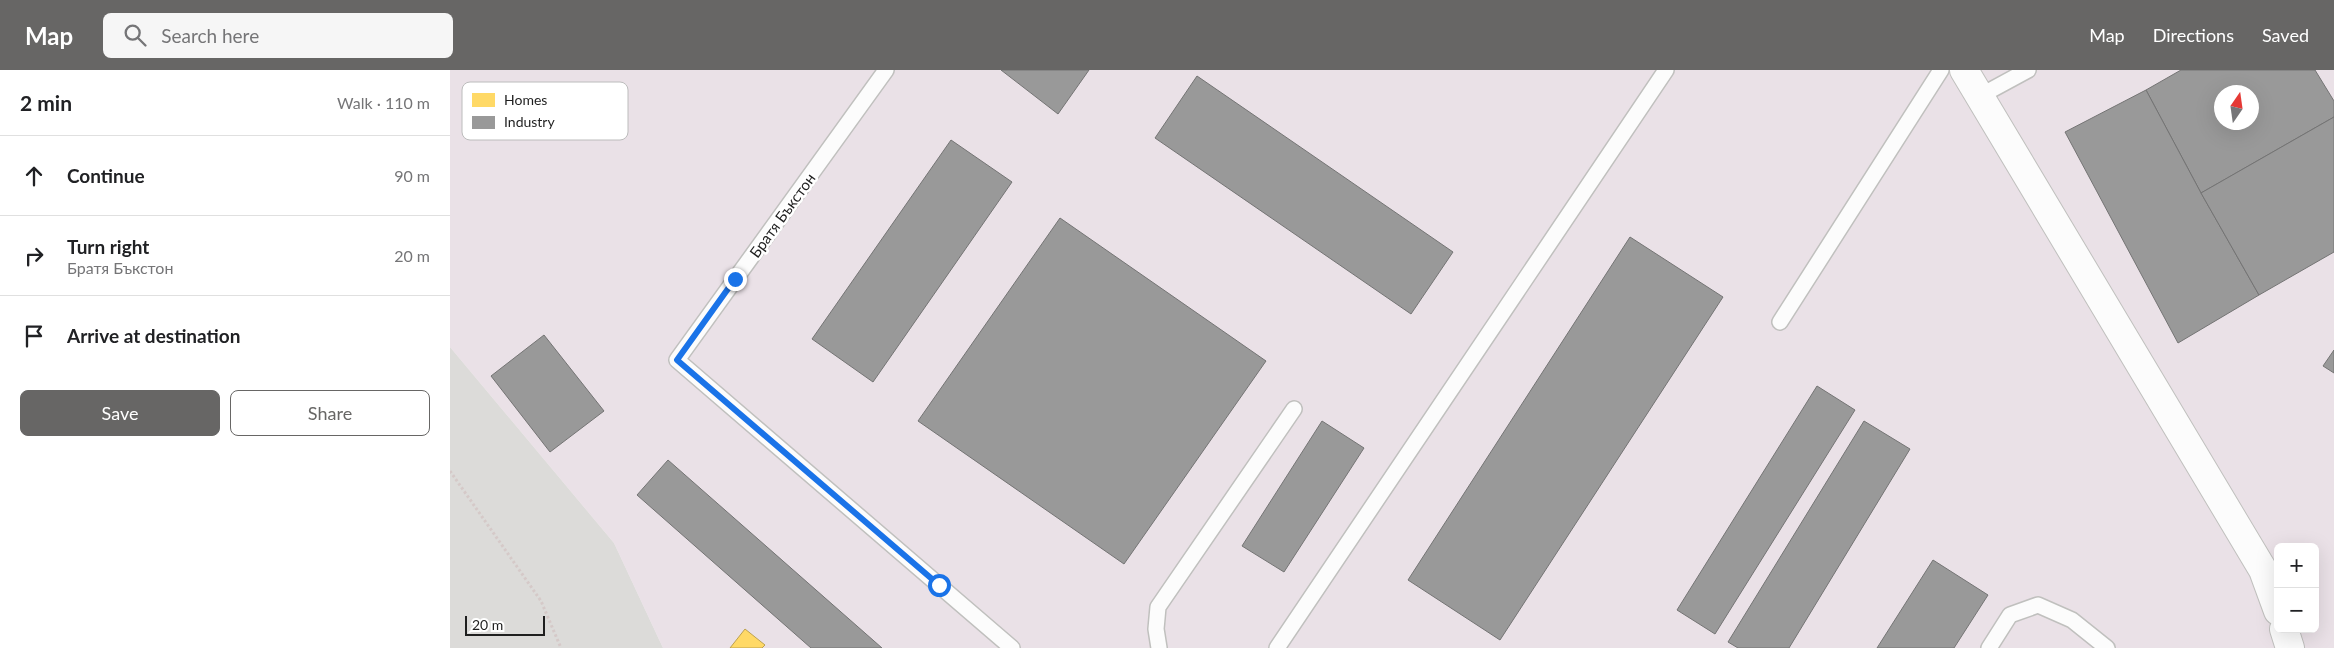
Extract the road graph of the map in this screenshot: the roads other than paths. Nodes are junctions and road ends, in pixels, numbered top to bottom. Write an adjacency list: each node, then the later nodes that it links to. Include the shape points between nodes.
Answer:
1 (886, 70): 11 (lane, Братя Бъкстон, via 677,360)
2 (1666, 70): 13 (lane)
3 (1942, 70): 7 (lane)
4 (1964, 70): 6 (street)
5 (2028, 70): 6 (lane)
6 (1980, 96): 9 (street, via 2263,570)
7 (1780, 322)
8 (1294, 409): 12 (lane, via 1158,607 1156,629)
9 (2274, 600)
10 (2285, 633): 16 (street)
11 (1012, 648)
12 (1159, 648)
13 (1277, 648)
14 (1989, 648): 15 (lane, via 2010,615 2038,605 2072,620)
15 (2107, 648)
16 (2290, 648)

